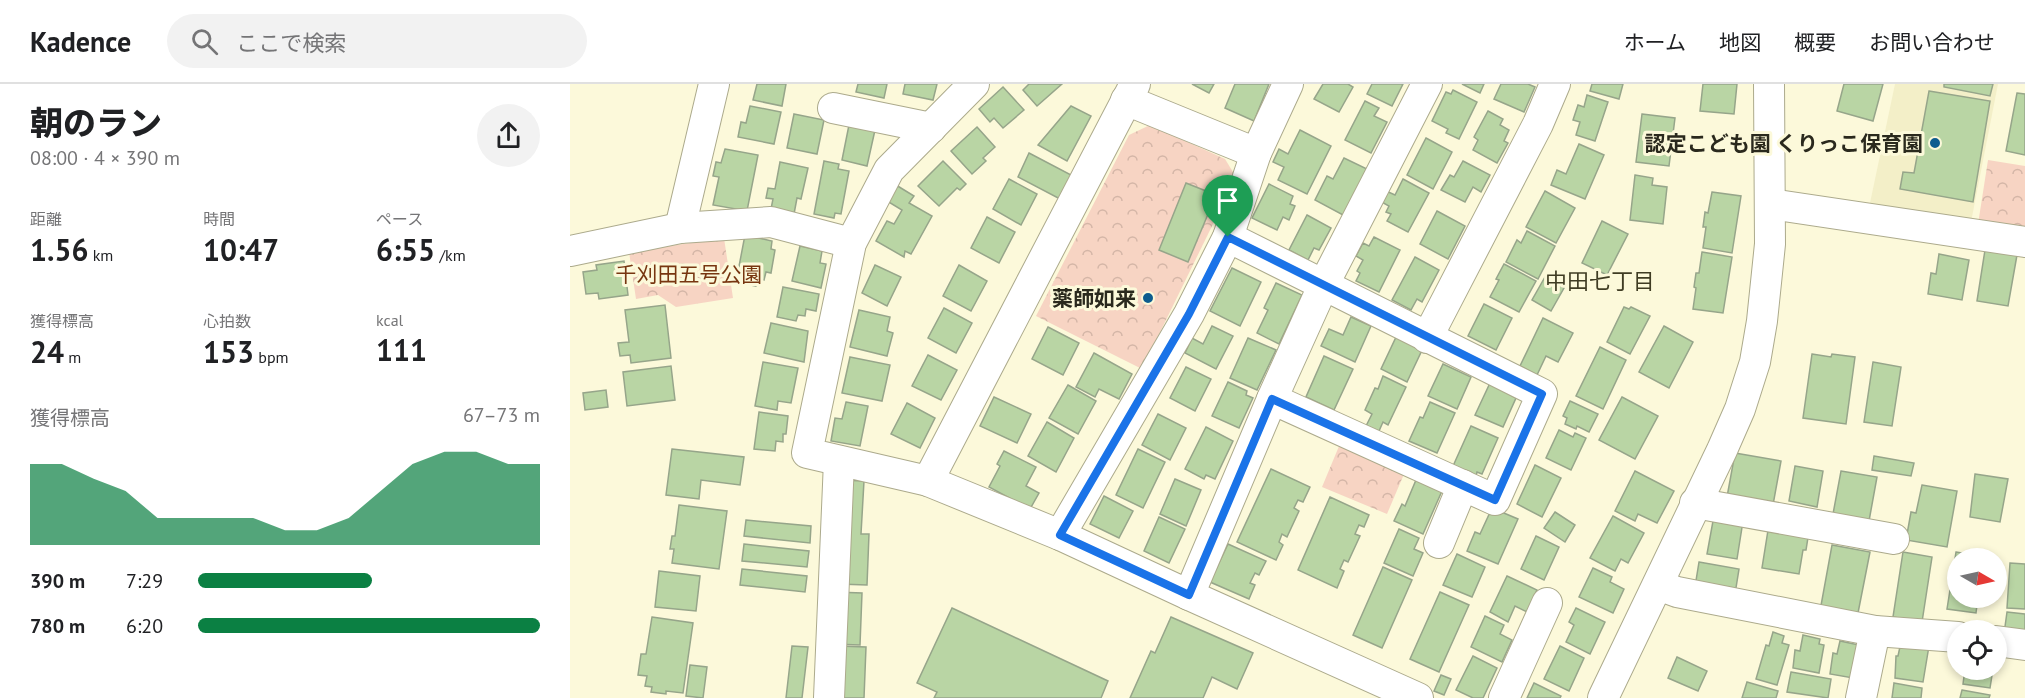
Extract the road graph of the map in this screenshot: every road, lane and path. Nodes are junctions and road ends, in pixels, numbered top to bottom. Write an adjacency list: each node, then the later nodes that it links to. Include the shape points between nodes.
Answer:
1 (714, 84): 12 (street)
2 (974, 84): 9 (street)
3 (1288, 84): 10 (street)
4 (1427, 84): 17 (street)
5 (1555, 84): 18 (street)
6 (1769, 84): 11 (street)
7 (1130, 92): 10 (street); 21 (street)
8 (833, 108): 9 (street)
9 (930, 128): 15 (street, via 889,170)
10 (1256, 153): 13 (street)
11 (1770, 204): 14 (street); 23 (street, via 1767,280 1755,362 1740,409)
12 (680, 228): 15 (street, via 771,222); 16 (street)
13 (1228, 237): 17 (street); 24 (street, via 1189,314)
14 (2025, 242)
15 (851, 243): 20 (street, via 807,453)
16 (570, 251)
17 (1323, 286): 18 (street); 19 (street)
18 (1427, 338): 22 (street, via 1542,394 1495,500)
19 (1272, 399): 22 (street); 28 (street)
20 (839, 460): 21 (street); 34 (street)
21 (928, 481): 24 (street)
22 (1463, 485): 26 (street)
23 (1695, 503): 25 (street); 27 (street)
24 (1060, 535): 28 (street)
25 (1894, 539)
26 (1439, 543)
27 (1658, 585): 30 (street); 37 (street)
28 (1189, 595): 35 (street)
29 (1547, 603): 36 (street)
30 (1875, 631): 31 (street); 38 (street)
31 (1947, 636)
32 (2007, 643): 33 (street)
33 (2025, 645)
34 (829, 698)
35 (1418, 698)
36 (1504, 698)
37 (1602, 698)
38 (1861, 698)

